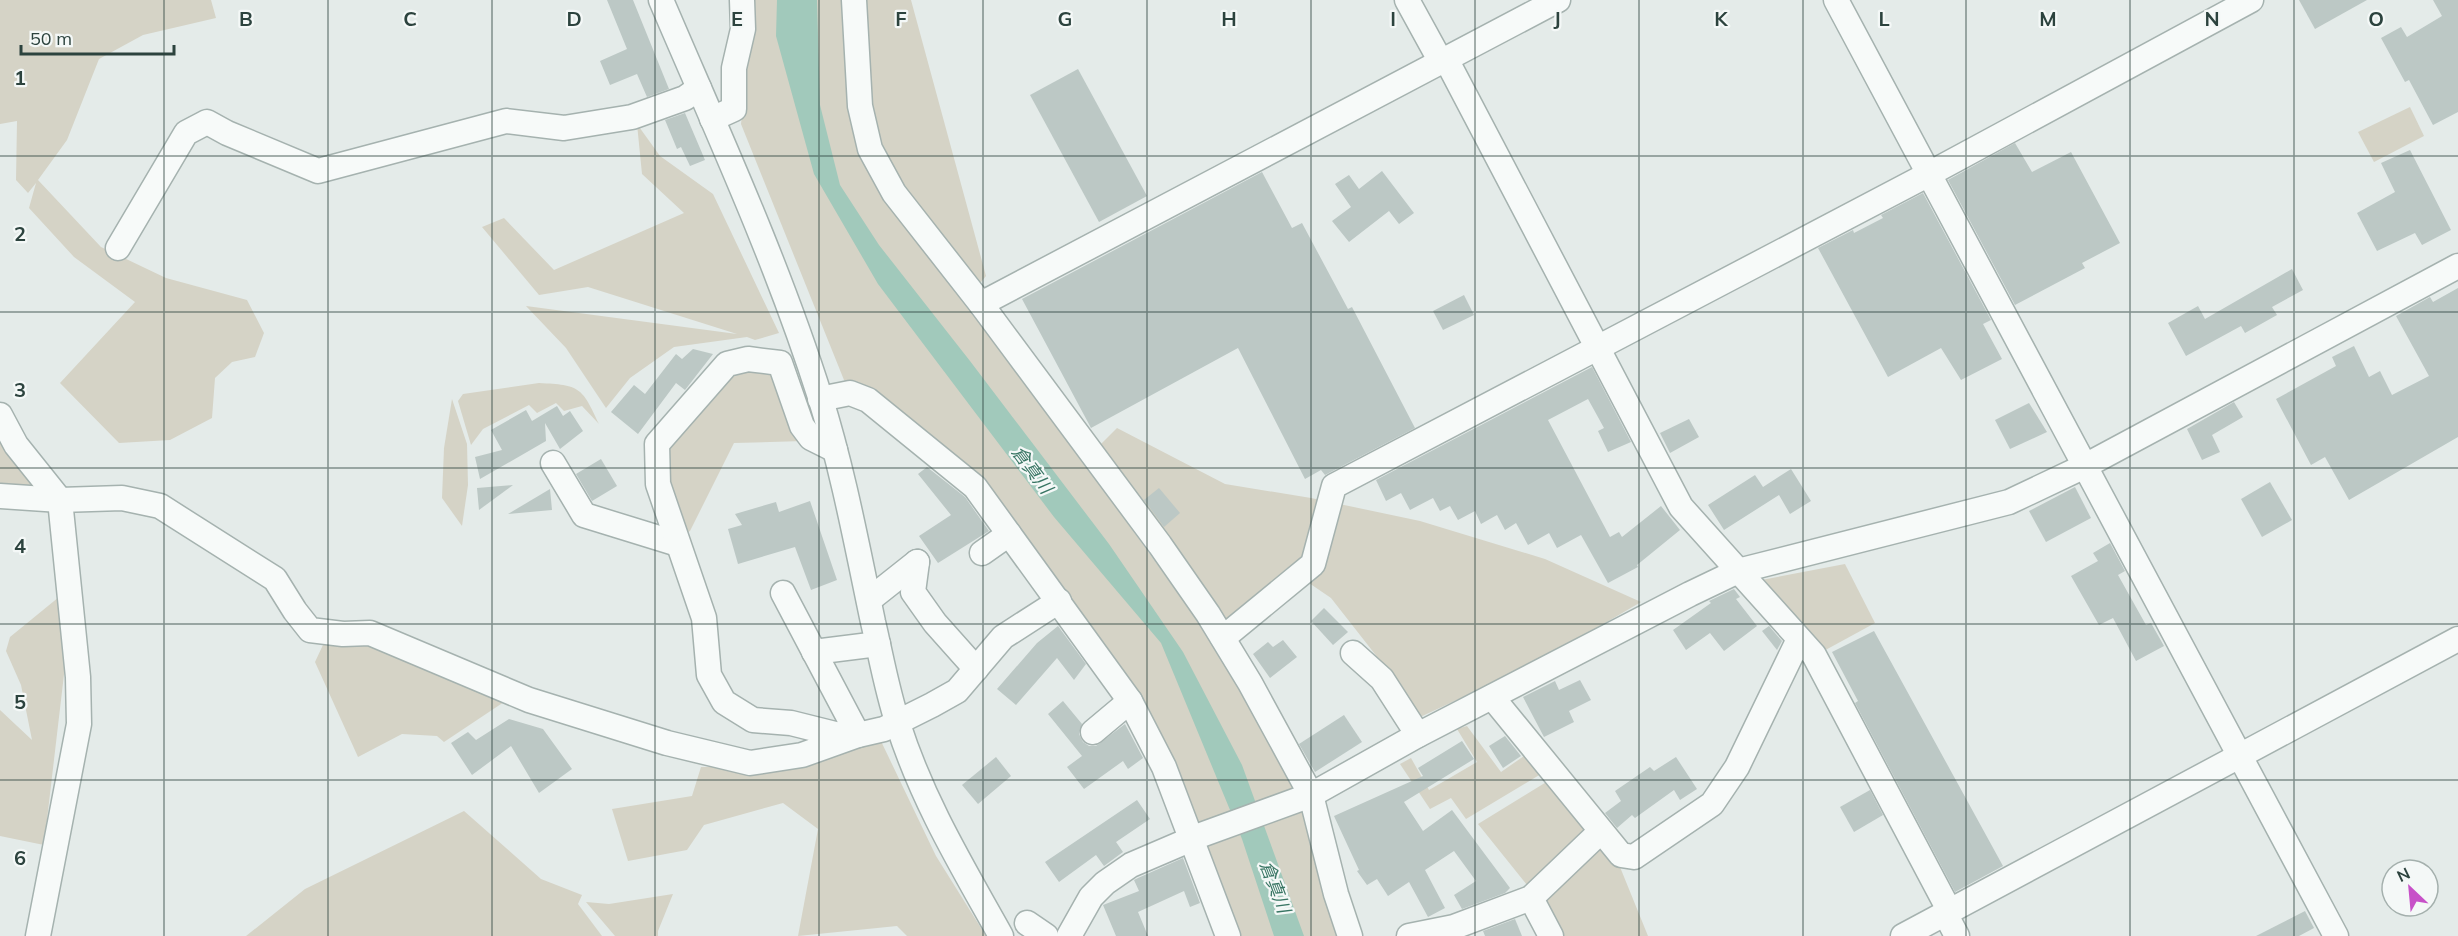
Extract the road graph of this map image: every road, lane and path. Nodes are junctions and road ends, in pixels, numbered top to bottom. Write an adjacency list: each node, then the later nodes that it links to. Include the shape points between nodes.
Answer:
1 (662, 0): 9 (street)
2 (742, 0): 10 (street, via 743,29 734,68 734,109)
3 (854, 0): 14 (street, via 860,106 870,148 894,193)
4 (1407, 0): 8 (street)
5 (1558, 0): 8 (street)
6 (1836, 0): 11 (street)
7 (2251, 0): 11 (street)
8 (1443, 61): 14 (street); 15 (street)
9 (699, 88): 10 (street); 12 (street, via 685,98 632,117 564,128 506,121 318,171 207,122 186,133)
10 (712, 119): 16 (street, via 767,249)
11 (1929, 174): 15 (street); 20 (street)
12 (118, 248)
13 (2458, 266): 20 (street)
14 (981, 304): 30 (street, via 1160,545)
15 (1598, 348): 26 (street, via 1681,507); 30 (street, via 1334,486 1313,564)
16 (820, 399): 18 (street); 23 (street, via 850,393 868,400 975,487)
17 (0, 415): 22 (street, via 16,445)
18 (835, 450): 24 (street, via 811,438 801,426 780,363 748,359 727,364 657,444 658,484); 28 (street)
19 (553, 463): 24 (street, via 584,515)
20 (2085, 466): 26 (street, via 2009,502); 43 (street)
21 (0, 496): 22 (street)
22 (60, 500): 41 (street, via 122,498 160,506 275,579 310,630 370,633 529,700 667,743 750,763 802,755); 49 (street, via 79,724)
23 (1009, 534): 25 (street); 29 (street)
24 (678, 544): 41 (street, via 704,618 709,675 723,702 753,720)
25 (982, 553)
26 (1738, 571): 31 (street); 37 (street)
27 (783, 593): 34 (street)
28 (869, 600): 33 (street); 36 (street, via 917,562 913,592)
29 (1059, 601): 36 (street, via 1003,637); 38 (street)
30 (1223, 638): 44 (street)
31 (1799, 639): 45 (street, via 1737,766 1712,804 1634,857 1621,855); 48 (street, via 1814,655)
32 (2458, 639): 43 (street)
33 (878, 644): 34 (street); 39 (street)
34 (814, 652): 41 (street)
35 (1353, 653): 42 (street, via 1382,679)
36 (976, 669): 39 (street, via 957,691)
37 (1492, 697): 42 (street); 45 (street)
38 (1130, 701): 40 (street); 46 (street)
39 (897, 723): 41 (street); 50 (street, via 933,814)
40 (1093, 732)
41 (858, 735)
42 (1418, 735): 44 (street)
43 (2238, 755): 48 (street); 58 (street)
44 (1311, 795): 46 (street); 53 (street)
45 (1600, 832): 47 (street)
46 (1196, 838): 51 (street, via 1131,865 1105,883 1090,897); 52 (street)
47 (1531, 898): 54 (street, via 1454,927); 55 (street)
48 (1947, 912): 56 (street); 57 (street)
49 (38, 936)
50 (1001, 936)
51 (1069, 936)
52 (1228, 936)
53 (1350, 936)
54 (1409, 936)
55 (1551, 936)
56 (1903, 936)
57 (1957, 936)
58 (2336, 936)

